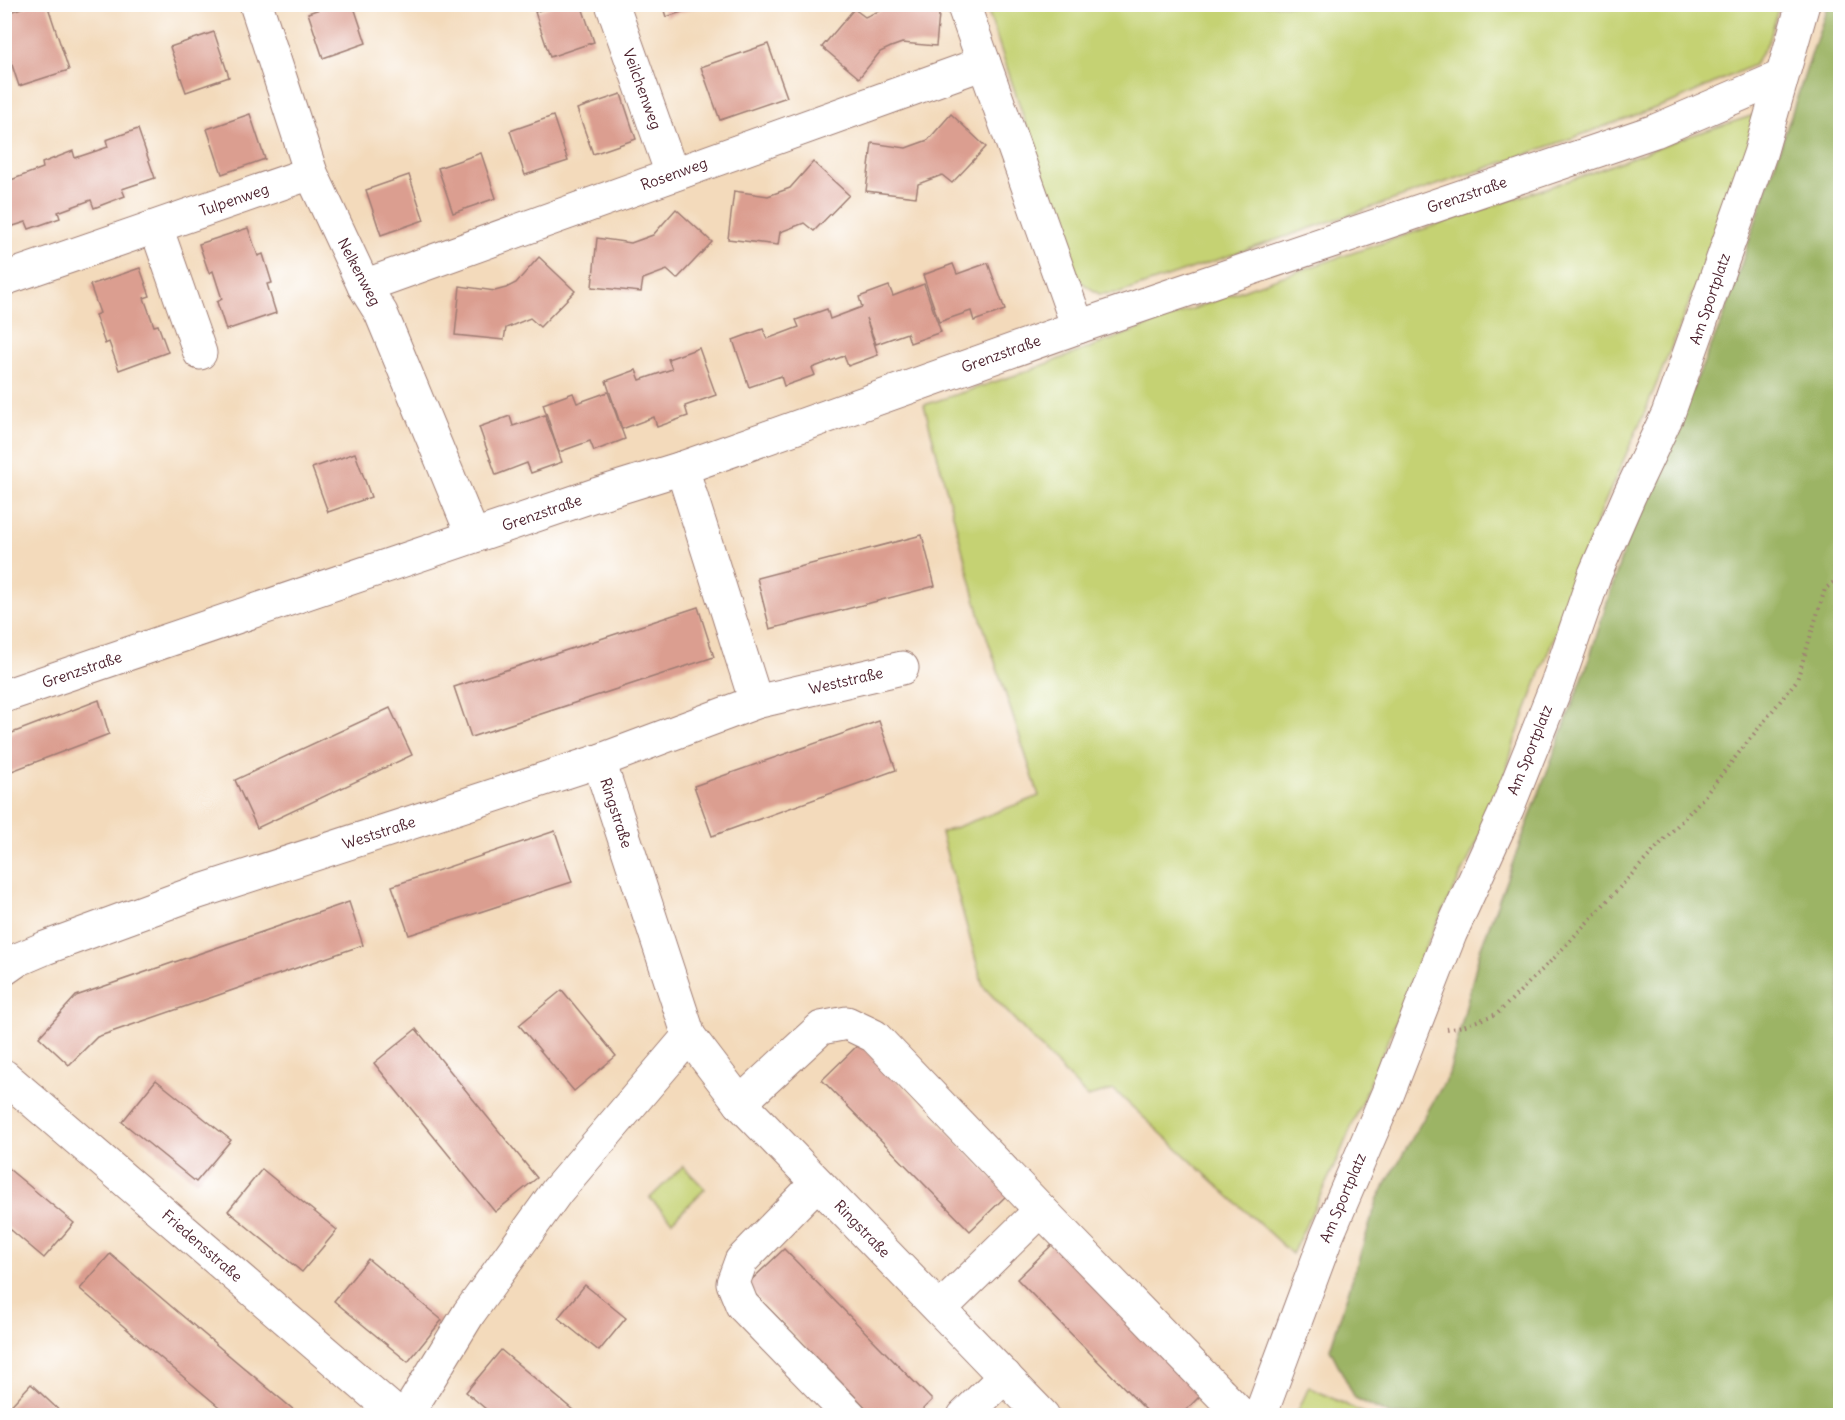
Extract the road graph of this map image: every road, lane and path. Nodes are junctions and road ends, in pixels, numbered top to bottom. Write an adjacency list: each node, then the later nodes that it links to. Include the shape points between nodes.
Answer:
1 (256, 4): 7 (street, Nelkenweg)
2 (612, 4): 8 (street, Veilchenweg)
3 (963, 4): 5 (street)
4 (1803, 4): 6 (street)
5 (984, 63): 8 (street, Rosenweg); 12 (street)
6 (1781, 77): 12 (street, Grenzstraße, via 1655,131); 22 (street, Am Sportplatz, via 1760,154 1668,414 1595,574 1557,684)
7 (311, 173): 9 (street, Tulpenweg); 11 (street, Nelkenweg)
8 (672, 174): 11 (street, Rosenweg)
9 (156, 227): 10 (street, Tulpenweg); 13 (street)
10 (4, 279)
11 (364, 286): 15 (street, Nelkenweg, via 381,313)
12 (1078, 327): 14 (street, Grenzstraße)
13 (200, 353)
14 (682, 468): 15 (street, Grenzstraße); 19 (street)
15 (473, 536): 18 (street, Grenzstraße)
16 (1840, 577): 22 (path, via 1825,589 1797,680 1702,799 1554,958 1497,1014 1430,1033)
17 (902, 669): 19 (street, Weststraße)
18 (4, 696)
19 (756, 702): 20 (street, Weststraße)
20 (599, 761): 21 (street, Weststraße, via 192,894 45,948); 23 (street, Ringstraße)
21 (4, 969)
22 (1413, 1030): 36 (street, Am Sportplatz, via 1327,1236)
23 (689, 1036): 25 (street, Ringstraße); 31 (street, via 557,1191 469,1314)
24 (4, 1076): 30 (street, Friedensstraße)
25 (740, 1103): 26 (street, Ringstraße); 27 (street, via 821,1028 848,1023 874,1036)
26 (818, 1183): 28 (street, Ringstraße); 32 (street, via 741,1261 733,1283 742,1305)
27 (1041, 1210): 28 (street); 35 (street)
28 (940, 1309): 29 (street, Ringstraße)
29 (1005, 1376): 33 (street); 34 (street, Ringstraße)
30 (399, 1416)
31 (406, 1416)
32 (850, 1416)
33 (964, 1416)
34 (1042, 1416)
35 (1242, 1416)
36 (1260, 1416)

